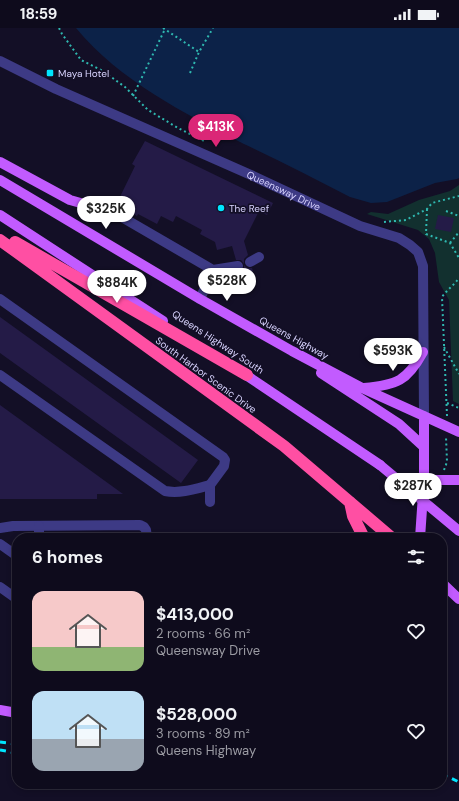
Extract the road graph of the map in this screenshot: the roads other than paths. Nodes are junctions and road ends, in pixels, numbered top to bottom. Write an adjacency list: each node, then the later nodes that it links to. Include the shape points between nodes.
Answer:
1 (0, 61): 13 (street, Queensway Drive, via 56,89 360,226 399,238 410,245 418,252 423,266)
2 (0, 162): 4 (main road, via 70,200)
3 (0, 180): 11 (main road, Queens Highway)
4 (101, 206): 9 (street)
5 (0, 215): 15 (main road, Queens Highway South)
6 (0, 233): 15 (highway)
7 (0, 240): 24 (highway, South Harbor Scenic Drive, via 284,446)
8 (238, 266): 9 (street)
9 (213, 270): 11 (street)
10 (0, 299): 22 (street, via 223,457 224,466)
11 (200, 299): 12 (main road, Queens Highway)
12 (243, 324): 16 (main road, Queens Highway); 19 (main road, via 399,424)
13 (423, 352): 16 (main road, via 403,379 379,387); 17 (street, Queensway Drive)
14 (0, 375): 22 (street, via 165,491 181,492)
15 (247, 375): 27 (main road, Queens Highway South, bridge, via 380,465)
16 (362, 388): 17 (main road, Queens Highway)
17 (424, 416): 18 (main road, Queens Highway); 19 (main road)
18 (459, 432)
19 (423, 446): 20 (main road)
20 (424, 480): 21 (main road); 32 (main road)
21 (459, 480)
22 (210, 485): 23 (street)
23 (210, 502)
24 (350, 502): 30 (highway, via 353,516); 31 (highway, South Harbor Scenic Drive)
25 (39, 526): 26 (street); 28 (street); 29 (street, via 140,525)
26 (0, 528)
27 (459, 531)
28 (39, 533)
29 (146, 533)
30 (362, 533)
31 (386, 533)
32 (420, 533)
33 (0, 544): 34 (street)
34 (12, 552)
35 (0, 587): 37 (street)
36 (447, 588): 38 (main road)
37 (12, 595)
38 (459, 599)
39 (0, 710): 40 (main road)
40 (12, 712)

